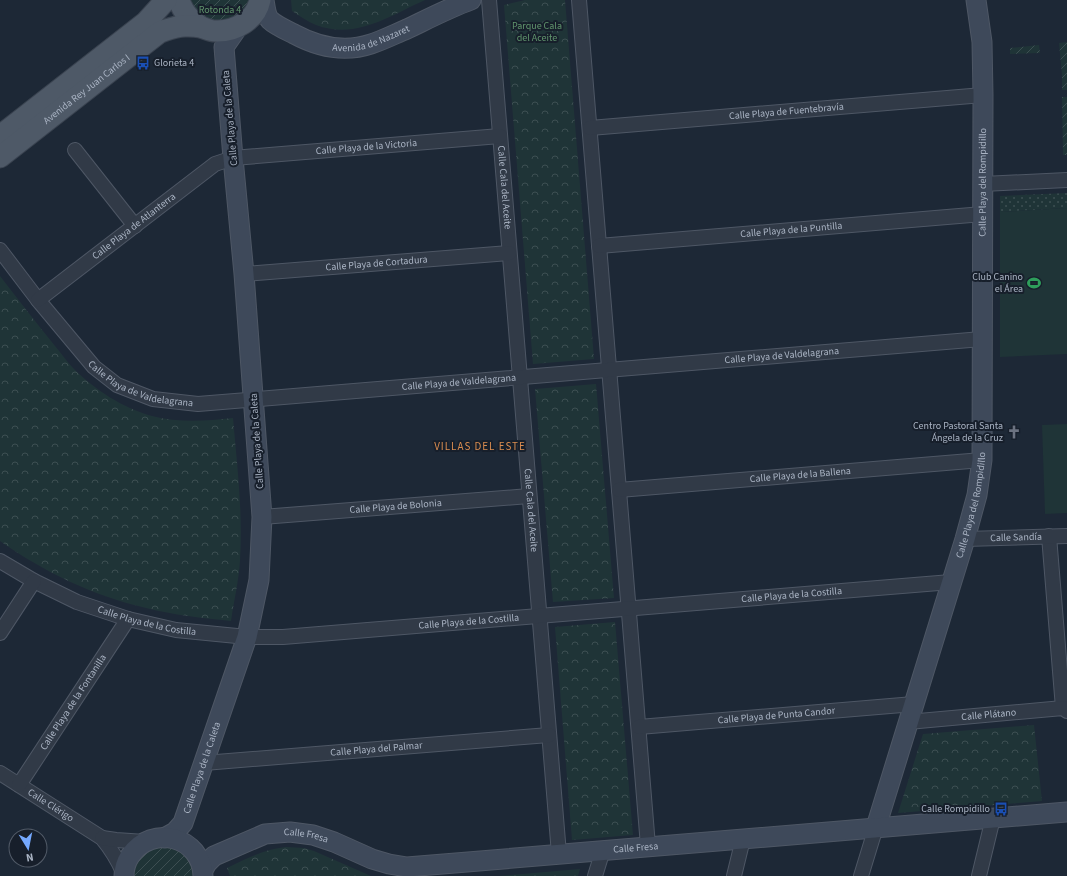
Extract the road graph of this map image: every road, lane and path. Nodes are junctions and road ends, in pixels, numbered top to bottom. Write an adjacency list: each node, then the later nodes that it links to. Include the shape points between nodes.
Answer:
1 (260, 0): 9 (main road, via 260,5 252,16)
2 (264, 0): 8 (street)
3 (472, 0): 8 (street, Avenida de Nazaret, via 383,40 356,48 315,44 288,32)
4 (489, 0): 15 (street, Calle Cala del Aceite)
5 (579, 0): 13 (street)
6 (976, 0): 12 (street, Calle Playa del Rompidillo, via 982,42)
7 (175, 2): 10 (main road, Avenida Rey Juan Carlos I, via 189,18); 14 (main road, Avenida Rey Juan Carlos I)
8 (270, 20): 9 (street)
9 (241, 25): 10 (main road, Avenida Rey Juan Carlos I, via 228,31); 11 (street)
10 (204, 28): 11 (street); 17 (main road, Avenida Rey Juan Carlos I, via 186,25 160,32)
11 (224, 47): 18 (street, Calle Playa de la Caleta)
12 (983, 95): 13 (street, Calle Playa de Fuentebravía); 20 (street, Calle Playa del Rompidillo)
13 (590, 128): 23 (street)
14 (0, 136)
15 (500, 136): 18 (street, Calle Playa de la Victoria); 25 (street, Calle Cala del Aceite)
16 (75, 150): 22 (street)
17 (0, 157)
18 (233, 158): 22 (street, Calle Playa de Atlanterra, via 215,164); 26 (street, Calle Playa de la Caleta)
19 (1067, 180): 20 (street)
20 (983, 184): 21 (street, Calle Playa del Rompidillo)
21 (983, 214): 23 (street, Calle Playa de la Puntilla); 28 (street, Calle Playa del Rompidillo)
22 (135, 226): 27 (street, Calle Playa de Atlanterra)
23 (599, 246): 29 (street)
24 (0, 250): 27 (street, Calle Playa de Valdelagrana)
25 (509, 253): 26 (street, Calle Playa de Cortadura); 30 (street, Calle Cala del Aceite)
26 (244, 274): 31 (street, Calle Playa de la Caleta)
27 (38, 300): 31 (street, Calle Playa de Valdelagrana, via 94,367 117,385 153,399 198,404)
28 (982, 339): 29 (street, Calle Playa de Valdelagrana); 32 (street, Calle Playa del Rompidillo)
29 (610, 370): 30 (street, Calle Playa de Valdelagrana); 33 (street)
30 (520, 378): 31 (street, Calle Playa de Valdelagrana); 34 (street, Calle Cala del Aceite)
31 (254, 399): 35 (street, Calle Playa de la Caleta)
32 (982, 460): 33 (street, Calle Playa de la Ballena); 38 (street, Calle Playa del Rompidillo, via 978,495)
33 (619, 490): 43 (street)
34 (529, 496): 35 (street, Calle Playa de Bolonia); 44 (street, Calle Cala del Aceite)
35 (262, 516): 47 (street, Calle Playa de la Caleta, via 259,580)
36 (1049, 536): 37 (street, Calle Sandía); 38 (street, Calle Sandía); 42 (street)
37 (1067, 536)
38 (965, 539): 41 (street, Calle Playa del Rompidillo)
39 (0, 561): 40 (street, Calle Playa de la Costilla)
40 (34, 581): 45 (street, Calle Playa de la Costilla, via 77,602); 46 (street)
41 (951, 582): 43 (street, Calle Playa de la Costilla); 50 (street, Calle Playa del Rompidillo)
42 (1060, 596): 48 (street)
43 (629, 608): 44 (street, Calle Playa de la Costilla); 51 (street)
44 (539, 616): 47 (street, Calle Playa de la Costilla, via 283,637); 52 (street, Calle Cala del Aceite)
45 (128, 619): 47 (street, Calle Playa de la Costilla, via 176,630); 55 (street, Calle Playa de la Fontanilla)
46 (0, 633)
47 (247, 637): 53 (street, Calle Playa de la Caleta)
48 (1063, 654): 49 (street)
49 (1065, 709): 50 (street, Calle Plátano)
50 (911, 713): 51 (street, Calle Playa de Punta Candor); 59 (street, Calle Playa del Rompidillo)
51 (639, 727): 64 (street)
52 (549, 735): 53 (street, Calle Playa del Palmar); 67 (street, Calle Cala del Aceite)
53 (204, 763): 58 (street, Calle Playa de la Caleta)
54 (0, 773): 55 (street, Calle Clérigo)
55 (19, 785): 60 (street, Calle Clérigo)
56 (1067, 812): 57 (street, Calle Fresa)
57 (993, 818): 59 (street, Calle Fresa); 73 (street)
58 (183, 823): 61 (street, Calle Playa de la Caleta, via 176,832); 65 (street, Calle Playa de la Caleta, via 184,835)
59 (876, 827): 62 (street, Calle Fresa); 72 (street, Calle Playa del Rompidillo)
60 (102, 838): 63 (street, Calle Clérigo); 69 (street, Calle Clérigo, via 118,860)
61 (164, 838): 63 (street); 65 (street, Calle Fresa, via 184,842)
62 (743, 839): 64 (street, Calle Fresa); 71 (street)
63 (145, 842): 69 (street, via 134,850 127,861)
64 (648, 846): 66 (street, Calle Fresa)
65 (191, 849): 68 (street, Calle Fresa, via 203,855)
66 (603, 850): 67 (street, Calle Fresa); 70 (street)
67 (558, 854): 68 (street, Calle Fresa, via 407,867 372,859 313,835 290,832 265,834)
68 (206, 871)
69 (124, 875)
70 (595, 876)
71 (734, 876)
72 (861, 876)
73 (979, 876)

